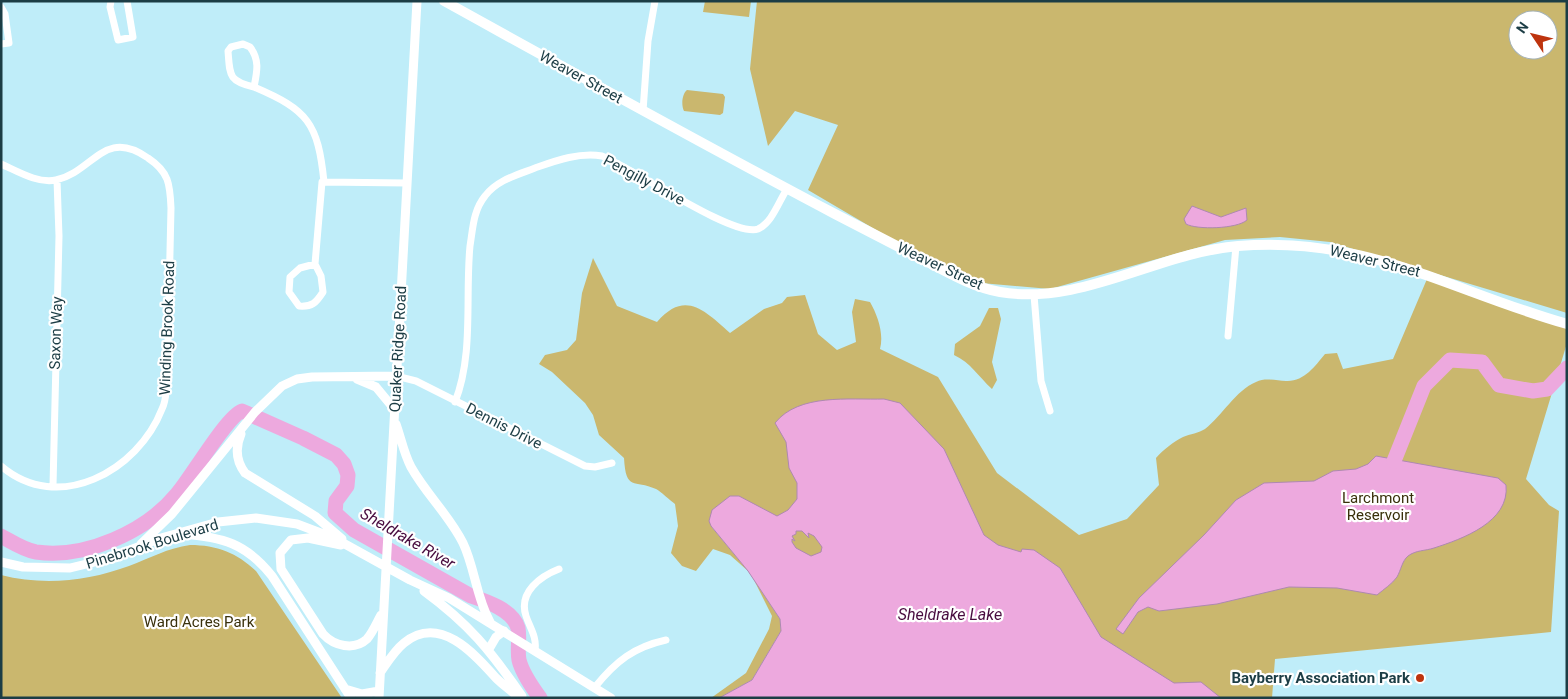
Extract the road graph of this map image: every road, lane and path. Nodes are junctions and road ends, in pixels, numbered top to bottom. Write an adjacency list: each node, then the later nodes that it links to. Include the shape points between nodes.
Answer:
1 (111, 1): 2 (street, via 118,40 133,37)
2 (127, 1)
3 (417, 1): 13 (street, Quaker Ridge Road)
4 (444, 1): 9 (main road, Weaver Street)
5 (655, 1): 9 (street, via 648,41)
6 (1, 7): 7 (street, via 9,42)
7 (1, 44)
8 (254, 87): 8 (street, via 258,66 254,52 243,44 230,47 231,78); 12 (street, via 281,98 310,124 321,150)
9 (643, 111): 14 (main road, Weaver Street)
10 (1, 164): 11 (street, via 36,178)
11 (57, 180): 28 (street, Saxon Way, via 59,236); 28 (street, Winding Brook Road, via 72,174 109,148 132,149 163,171 170,184 172,208 164,407 135,452 120,465 88,482)
12 (324, 182): 13 (street); 16 (street)
13 (407, 183): 20 (street, Quaker Ridge Road)
14 (787, 189): 17 (main road, Weaver Street, via 960,279 995,291); 22 (street, Pengilly Drive, via 767,222 752,229 727,222 602,156 581,156 552,162 504,180 485,196 474,215 464,373)
15 (1236, 246): 17 (main road, Weaver Street, via 1164,261 1061,293); 18 (main road, Weaver Street, via 1305,245 1362,254 1426,273); 19 (street)
16 (315, 264): 16 (street, via 300,268 290,277 289,292 299,306 308,307 316,303 323,292 323,282)
17 (1034, 295): 23 (street, via 1041,377)
18 (1567, 324)
19 (1228, 336)
20 (396, 376): 21 (street); 22 (street, Dennis Drive, via 416,382); 24 (street, Quaker Ridge Road)
21 (354, 378): 24 (street, via 376,387); 25 (street, via 297,379 276,390)
22 (455, 402): 26 (street, Dennis Drive, via 584,466)
23 (1050, 411)
24 (394, 414): 35 (street, Quaker Ridge Road); 36 (street, via 412,467 459,535 475,577 482,608)
25 (244, 427): 30 (street, via 172,514); 31 (street, via 237,452 245,472 316,516)
26 (612, 463)
27 (1, 466): 28 (street, Winding Brook Road, via 26,482)
28 (53, 486)
29 (177, 533): 30 (street, Pinebrook Boulevard); 31 (street, Pinebrook Boulevard, via 230,520 269,519 310,528); 43 (street, via 221,539 258,560 272,576)
30 (137, 547): 32 (street, Pinebrook Boulevard, via 70,568 23,567)
31 (351, 547): 34 (street, Pinebrook Boulevard); 35 (street, via 297,538 282,548 281,569 323,634 333,642 345,646 362,642)
32 (1, 562)
33 (559, 569): 40 (street, via 539,578 526,598 524,612 535,638)
34 (410, 580): 36 (street, Pinebrook Boulevard, via 449,598); 39 (street, Pinebrook Boulevard, via 463,621)
35 (383, 613): 41 (street, Quaker Ridge Road)
36 (490, 623): 37 (street, Pinebrook Boulevard)
37 (504, 632): 39 (street, via 496,637); 40 (street, Pinebrook Boulevard)
38 (666, 640): 42 (street, via 630,652)
39 (489, 650): 47 (street, Pinebrook Boulevard)
40 (536, 650): 42 (street, Pinebrook Boulevard)
41 (380, 674): 44 (street, Quaker Ridge Road); 46 (street, via 403,644 423,634 437,633 468,649)
42 (595, 687): 48 (street, Pinebrook Boulevard)
43 (345, 688): 44 (street); 45 (street)
44 (379, 695)
45 (351, 698)
46 (519, 698)
47 (524, 698)
48 (611, 698)

